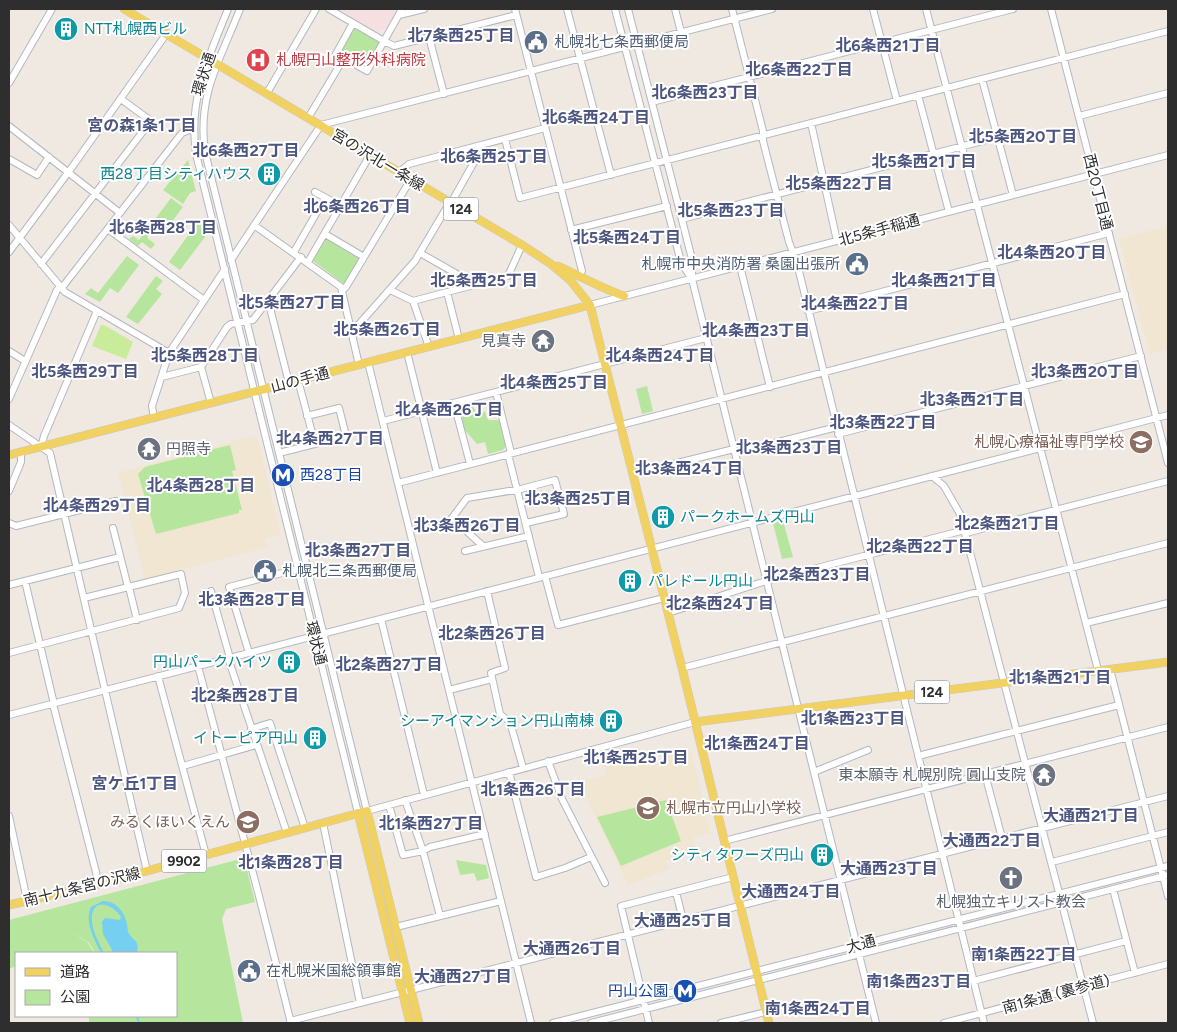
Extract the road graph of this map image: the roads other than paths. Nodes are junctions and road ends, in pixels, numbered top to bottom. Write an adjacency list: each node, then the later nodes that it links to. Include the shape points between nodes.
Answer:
1 (52, 9): 40 (street)
2 (124, 9): 26 (main road, 宮の沢北一条線 / 124)
3 (228, 9): 32 (street, 環状通)
4 (240, 9): 36 (street, 環状通)
5 (316, 9): 42 (street)
6 (329, 9): 22 (street)
7 (402, 9): 20 (street)
8 (424, 9): 20 (street)
9 (567, 9): 35 (street)
10 (615, 9): 31 (street)
11 (628, 9): 30 (street)
12 (675, 9): 25 (street)
13 (732, 9): 21 (street)
14 (772, 9): 21 (street)
15 (873, 9): 29 (street)
16 (926, 9): 23 (street)
17 (1013, 9): 23 (street)
18 (1051, 9): 34 (street, 西20丁目通)
19 (515, 12): 27 (street); 37 (street)
20 (399, 15): 28 (street)
21 (734, 18): 25 (street); 38 (street)
22 (353, 23): 28 (street); 33 (street, via 336,54)
23 (932, 30): 29 (street); 41 (street)
24 (1168, 31): 34 (street)
25 (681, 32): 30 (street)
26 (166, 33): 32 (main road, 宮の沢北一条線 / 124); 46 (street)
27 (429, 37): 28 (street, via 394,46); 44 (street)
28 (384, 41): 33 (street, via 367,71)
29 (882, 43): 38 (street); 47 (street)
30 (637, 44): 31 (street); 48 (street)
31 (625, 47): 35 (street); 67 (street)
32 (208, 58): 36 (main road, 宮の沢北一条線 / 124); 54 (street, 環状通, via 196,101)
33 (344, 58): 50 (street)
34 (1064, 58): 39 (street); 49 (street, 西20丁目通)
35 (580, 59): 37 (street); 70 (street)
36 (218, 64): 42 (main road, 宮の沢北一条線 / 124); 102 (street, 環状通, via 206,98 203,139)
37 (531, 71): 44 (street); 55 (street)
38 (750, 77): 48 (street); 56 (street)
39 (982, 79): 41 (street); 57 (street)
40 (9, 83)
41 (947, 88): 45 (street); 60 (street)
42 (267, 93): 50 (main road, 宮の沢北一条線 / 124)
43 (1168, 93): 49 (street)
44 (444, 94): 52 (street)
45 (918, 95): 47 (street); 61 (street)
46 (121, 99): 68 (street); 76 (street, via 151,121)
47 (897, 101): 51 (street)
48 (652, 102): 66 (street)
49 (1079, 116): 71 (street, 西20丁目通)
50 (308, 118): 52 (main road, 宮の沢北一条線 / 124)
51 (812, 123): 56 (street); 73 (street)
52 (321, 125): 62 (main road, 宮の沢北一条線 / 124); 88 (street)
53 (9, 128): 64 (street)
54 (194, 128): 85 (street, via 182,134); 108 (street, 環状通, via 194,142)
55 (546, 128): 58 (street); 74 (street)
56 (763, 136): 66 (street); 77 (street)
57 (998, 137): 60 (street); 78 (street)
58 (505, 138): 59 (street); 74 (street, via 520,198)
59 (481, 145): 69 (street, via 409,164); 80 (street)
60 (962, 147): 61 (street); 81 (street)
61 (933, 154): 73 (street); 84 (street)
62 (370, 155): 69 (main road, 宮の沢北一条線 / 124); 82 (street)
63 (1168, 155): 71 (street, 北5条手稲通)
64 (49, 157): 65 (street, via 37,175); 68 (street)
65 (9, 159)
66 (667, 161): 67 (street); 86 (street)
67 (656, 164): 70 (street); 83 (street)
68 (68, 172): 76 (street); 93 (street)
69 (399, 172): 72 (main road, 宮の沢北一条線 / 124)
70 (611, 175): 74 (street)
71 (1094, 175): 78 (street, 北5条手稲通); 91 (street, 西20丁目通)
72 (411, 179): 80 (main road, 宮の沢北一条線 / 124); 101 (street)
73 (824, 182): 77 (street); 94 (street)
74 (561, 188): 90 (street)
75 (315, 192): 79 (street)
76 (95, 194): 85 (street); 105 (street)
77 (777, 194): 86 (street); 98 (street)
78 (1013, 196): 81 (street, 北5条手稲通)
79 (325, 198): 82 (street); 97 (street)
80 (451, 203): 95 (main road, 宮の沢北一条線 / 124); 99 (street)
81 (977, 205): 84 (street, 北5条手稲通); 104 (street)
82 (341, 206): 92 (street)
83 (666, 206): 90 (street); 110 (street, via 681,262)
84 (949, 212): 94 (street, 北5条手稲通)
85 (120, 214): 89 (street)
86 (682, 219): 110 (street, via 692,258)
87 (9, 225): 93 (street)
88 (254, 225): 97 (street); 102 (street)
89 (108, 229): 111 (street); 118 (street)
90 (572, 230): 109 (street, via 582,271)
91 (1109, 233): 104 (street); 116 (street, 西20丁目通)
92 (325, 234): 101 (street); 103 (street)
93 (18, 237): 96 (street); 105 (street)
94 (837, 241): 98 (street, 北5条手稲通)
95 (522, 245): 106 (main road, 宮の沢北一条線 / 124); 112 (street, via 508,276)
96 (9, 252)
97 (294, 252): 100 (street)
98 (792, 252): 107 (street, 北5条手稲通); 123 (street)
99 (420, 253): 112 (street, via 456,274); 114 (street)
100 (301, 258): 103 (street); 119 (street)
101 (364, 258): 113 (street)
102 (231, 260): 108 (street); 124 (street, 環状通)
103 (308, 262): 113 (street)
104 (992, 263): 123 (street); 126 (street)
105 (41, 264): 111 (street)
106 (552, 264): 109 (main road); 121 (main road, 宮の沢北一条線 / 124)
107 (740, 266): 110 (street, 北5条手稲通); 144 (street)
108 (224, 270): 118 (street); 125 (street, 環状通)
109 (580, 276): 117 (main road)
110 (692, 279): 117 (street, 北5条手稲通); 128 (street)
111 (60, 287): 122 (street); 135 (street)
112 (460, 288): 115 (street)
113 (342, 290): 127 (street)
114 (390, 290): 120 (street); 127 (street)
115 (447, 292): 120 (street); 129 (street)
116 (1125, 294): 126 (street); 134 (street, 西20丁目通)
117 (624, 296): 121 (street, 北5条手稲通)
118 (204, 300): 133 (street)
119 (268, 300): 124 (street, via 253,320); 143 (street)
120 (413, 301): 130 (street)
121 (590, 305): 129 (main road, 山の手通); 138 (main road, 宮の沢北一条線 / 124)
122 (98, 311): 133 (street); 164 (street)
123 (808, 311): 140 (street)
124 (246, 321): 125 (street); 146 (street, 環状通)
125 (237, 323): 139 (street, via 227,327); 147 (street, 環状通)
126 (1008, 325): 140 (street); 145 (street)
127 (352, 332): 137 (street)
128 (706, 338): 138 (street); 150 (street)
129 (459, 339): 130 (main road, 山の手通)
130 (429, 347): 132 (main road, 山の手通)
131 (9, 351): 135 (street)
132 (407, 352): 136 (main road, 山の手通); 153 (street)
133 (169, 353): 141 (street)
134 (1141, 356): 145 (street); 157 (street, 西20丁目通)
135 (25, 362): 149 (street)
136 (368, 362): 137 (main road, 山の手通); 158 (street)
137 (359, 364): 142 (main road, 山の手通)
138 (606, 364): 148 (street); 159 (main road, 宮の沢北一条線 / 124)
139 (201, 367): 141 (street); 151 (street)
140 (823, 373): 144 (street); 161 (street)
141 (162, 377): 156 (street, via 152,406)
142 (298, 380): 143 (main road, 山の手通); 155 (street)
143 (289, 383): 146 (main road, 山の手通)
144 (770, 386): 150 (street)
145 (1024, 386): 162 (street); 165 (street)
146 (263, 390): 147 (main road, 山の手通); 168 (street, 環状通)
147 (255, 392): 151 (main road, 山の手通); 198 (street, 環状通)
148 (496, 392): 152 (street); 169 (street)
149 (9, 399)
150 (721, 399): 159 (street); 166 (street)
151 (211, 403): 156 (main road, 山の手通)
152 (454, 403): 153 (street); 172 (street)
153 (421, 412): 158 (street); 173 (street)
154 (1168, 415): 157 (street)
155 (307, 416): 163 (street); 163 (street, via 339,408 346,436)
156 (154, 418): 164 (main road, 山の手通)
157 (1156, 418): 165 (street); 171 (street, 西20丁目通)
158 (383, 421): 177 (street)
159 (621, 425): 169 (street); 174 (main road, 宮の沢北一条線 / 124)
160 (9, 426): 164 (street)
161 (836, 427): 162 (street); 166 (street)
162 (838, 434): 180 (street)
163 (314, 444): 168 (street)
164 (41, 447): 167 (main road, 山の手通); 183 (street, via 50,453)
165 (1040, 448): 175 (street); 182 (street)
166 (734, 451): 174 (street); 184 (street)
167 (21, 452): 170 (main road, 山の手通); 179 (street, via 21,462)
168 (279, 453): 217 (street, 環状通)
169 (510, 454): 172 (street); 178 (street)
170 (9, 456)
171 (1168, 462)
172 (470, 464): 173 (street)
173 (437, 472): 177 (street)
174 (633, 474): 192 (main road, 宮の沢北一条線 / 124)
175 (932, 476): 180 (street); 188 (street, via 944,486 955,503)
176 (1168, 481): 182 (street)
177 (398, 482): 210 (street)
178 (517, 489): 186 (street); 186 (street, via 555,480 564,514); 191 (street, via 467,498 452,518)
179 (9, 491)
180 (854, 496): 184 (street); 194 (street)
181 (116, 501): 183 (street)
182 (1056, 509): 188 (street); 196 (street)
183 (64, 514): 185 (street, via 16,526); 197 (street)
184 (752, 522): 192 (street); 201 (street)
185 (9, 523)
186 (526, 523): 189 (street)
187 (113, 528): 195 (street)
188 (965, 531): 194 (street); 206 (street)
189 (529, 536): 191 (street); 199 (street)
190 (1168, 543): 196 (street)
191 (483, 546): 193 (street)
192 (652, 548): 199 (street); 208 (main road, 宮の沢北一条線 / 124)
193 (465, 551)
194 (868, 555): 201 (street); 212 (street)
195 (120, 557): 197 (street); 203 (street)
196 (1071, 568): 206 (street); 215 (street)
197 (77, 569): 200 (street); 207 (street)
198 (297, 569): 218 (street, 環状通); 222 (street, via 229,587)
199 (542, 577): 205 (street); 208 (street, via 558,626)
200 (25, 581): 202 (street); 220 (street)
201 (766, 581): 211 (street); 219 (street)
202 (9, 585)
203 (129, 587): 207 (street); 214 (street); 214 (street, via 181,574 185,593 179,608)
204 (211, 591): 223 (street)
205 (487, 591): 210 (street); 230 (street, via 505,668 491,673)
206 (982, 591): 212 (street); 231 (street)
207 (84, 598): 216 (street)
208 (664, 598): 211 (main road, 宮の沢北一条線 / 124)
209 (1168, 603): 215 (street)
210 (429, 606): 213 (street); 233 (street)
211 (668, 613): 226 (main road, 宮の沢北一条線 / 124)
212 (883, 616): 219 (street); 234 (street)
213 (381, 619): 217 (street); 257 (street)
214 (137, 620): 216 (street)
215 (1086, 623): 228 (street)
216 (92, 631): 220 (street); 232 (street)
217 (324, 634): 218 (street); 262 (street, 環状通)
218 (315, 636): 222 (street); 263 (street, 環状通)
219 (782, 643): 226 (street); 237 (street)
220 (40, 645): 221 (street); 235 (street)
221 (9, 653)
222 (249, 653): 223 (street)
223 (229, 658): 225 (street); 241 (street)
224 (1168, 662): 227 (main road, 124)
225 (198, 666): 229 (street); 246 (street)
226 (682, 668): 239 (main road, 宮の沢北一条線 / 124)
227 (1110, 669): 228 (main road, 124); 236 (street)
228 (1098, 670): 231 (main road, 124)
229 (158, 676): 232 (street); 250 (street)
230 (492, 679): 233 (street); 251 (street, via 500,714 510,722)
231 (1005, 682): 234 (main road, 124); 242 (street)
232 (105, 690): 235 (street); 283 (street)
233 (449, 690): 255 (street)
234 (903, 695): 237 (main road, 124); 247 (street)
235 (53, 704): 238 (street); 287 (street)
236 (1119, 705): 242 (street); 243 (street)
237 (798, 708): 239 (main road, 124); 253 (street)
238 (9, 715)
239 (695, 722): 248 (street); 274 (main road, 宮の沢北一条線)
240 (1168, 727): 243 (street)
241 (251, 729): 244 (street); 267 (street, via 270,723)
242 (1018, 731): 247 (street); 249 (street)
243 (1128, 738): 249 (street); 260 (street)
244 (256, 744): 246 (street); 270 (street)
245 (868, 750): 253 (street)
246 (222, 755): 250 (street); 275 (street)
247 (918, 756): 256 (street)
248 (548, 761): 251 (street); 279 (street, via 562,798)
249 (1026, 764): 254 (street); 268 (street)
250 (183, 766): 278 (street)
251 (523, 768): 252 (street)
252 (509, 772): 255 (street); 279 (street, via 536,877)
253 (814, 772): 264 (street)
254 (985, 774): 256 (street); 273 (street)
255 (472, 782): 257 (street); 271 (street)
256 (926, 789): 264 (street); 277 (street)
257 (424, 795): 259 (street)
258 (1168, 796): 260 (street)
259 (405, 800): 261 (street); 276 (street)
260 (1144, 802): 268 (street); 272 (street)
261 (388, 805): 262 (street); 276 (street, via 403,855)
262 (367, 810): 263 (main road, 南十九条宮の沢線 / 9902); 301 (main road)
263 (358, 813): 266 (main road, 南十九条宮の沢線 / 9902); 316 (main road)
264 (824, 815): 274 (street); 286 (street)
265 (9, 816): 293 (street)
266 (323, 823): 267 (main road, 南十九条宮の沢線 / 9902); 318 (street)
267 (305, 828): 270 (main road, 南十九条宮の沢線 / 9902)
268 (1043, 828): 273 (street); 280 (street)
269 (1168, 832): 272 (street)
270 (287, 833): 275 (main road, 南十九条宮の沢線 / 9902)
271 (485, 834): 276 (street); 294 (street)
272 (1153, 836): 280 (street); 282 (street)
273 (1002, 838): 277 (street)
274 (724, 841): 285 (main road, 宮の沢北一条線)
275 (245, 844): 278 (main road, 南十九条宮の沢線 / 9902); 322 (street)
276 (423, 851): 298 (street)
277 (942, 854): 286 (street); 299 (street)
278 (206, 855): 283 (main road, 南十九条宮の沢線 / 9902)
279 (591, 856): 288 (street)
280 (1052, 862): 291 (street)
281 (1168, 866): 282 (street, 大通)
282 (1161, 868): 284 (street); 291 (street, 大通)
283 (147, 871): 287 (main road, 南十九条宮の沢線 / 9902)
284 (1166, 876): 289 (street, 大通); 292 (street)
285 (733, 877): 290 (street); 297 (main road, 宮の沢北一条線)
286 (840, 880): 297 (street); 305 (street)
287 (99, 884): 293 (main road, 南十九条宮の沢線 / 9902)
288 (605, 884)
289 (1113, 889): 295 (street, 大通); 304 (street)
290 (676, 892): 300 (street); 303 (street, via 621,906)
291 (1060, 893): 295 (street); 299 (street, 大通)
292 (1168, 896)
293 (27, 900): 296 (main road, 南十九条宮の沢線 / 9902)
294 (501, 901): 298 (street); 308 (street)
295 (1062, 902): 302 (street, 大通); 307 (street)
296 (9, 905)
297 (740, 905): 300 (street); 310 (main road, 宮の沢北一条線)
298 (440, 916): 301 (street)
299 (958, 919): 302 (street); 305 (street, 大通)
300 (683, 920): 303 (street)
301 (396, 927): 315 (main road)
302 (960, 929): 306 (street, 大通); 313 (street)
303 (628, 934): 308 (street); 317 (street)
304 (1126, 941): 307 (street); 311 (street)
305 (856, 945): 306 (street); 310 (street, 大通)
306 (859, 954): 312 (street, 大通); 331 (street)
307 (1075, 955): 313 (street); 314 (street)
308 (516, 963): 315 (street); 325 (street)
309 (1168, 964): 311 (street, 南1条通 (裏参道))
310 (756, 971): 312 (main road, 宮の沢北一条線); 317 (street, 大通)
311 (1135, 973): 314 (street, 南1条通 (裏参道))
312 (758, 980): 319 (street, 大通); 320 (main road, 宮の沢北一条線)
313 (973, 981): 321 (street)
314 (1084, 986): 321 (street, 南1条通 (裏参道)); 334 (street)
315 (411, 989): 316 (street); 324 (main road)
316 (402, 992): 318 (street); 323 (main road)
317 (643, 1000): 319 (street); 326 (street, 大通)
318 (360, 1003): 322 (street)
319 (646, 1009): 327 (street, 大通); 328 (street)
320 (766, 1012): 329 (street); 330 (main road, 宮の沢北一条線)
321 (982, 1013): 332 (street, 南1条通 (裏参道)); 333 (street)
322 (291, 1022)
323 (410, 1023)
324 (419, 1023)
325 (531, 1023)
326 (553, 1023)
327 (591, 1023)
328 (649, 1023)
329 (721, 1023)
330 (769, 1023)
331 (876, 1023)
332 (944, 1023)
333 (984, 1023)
334 (1093, 1023)

